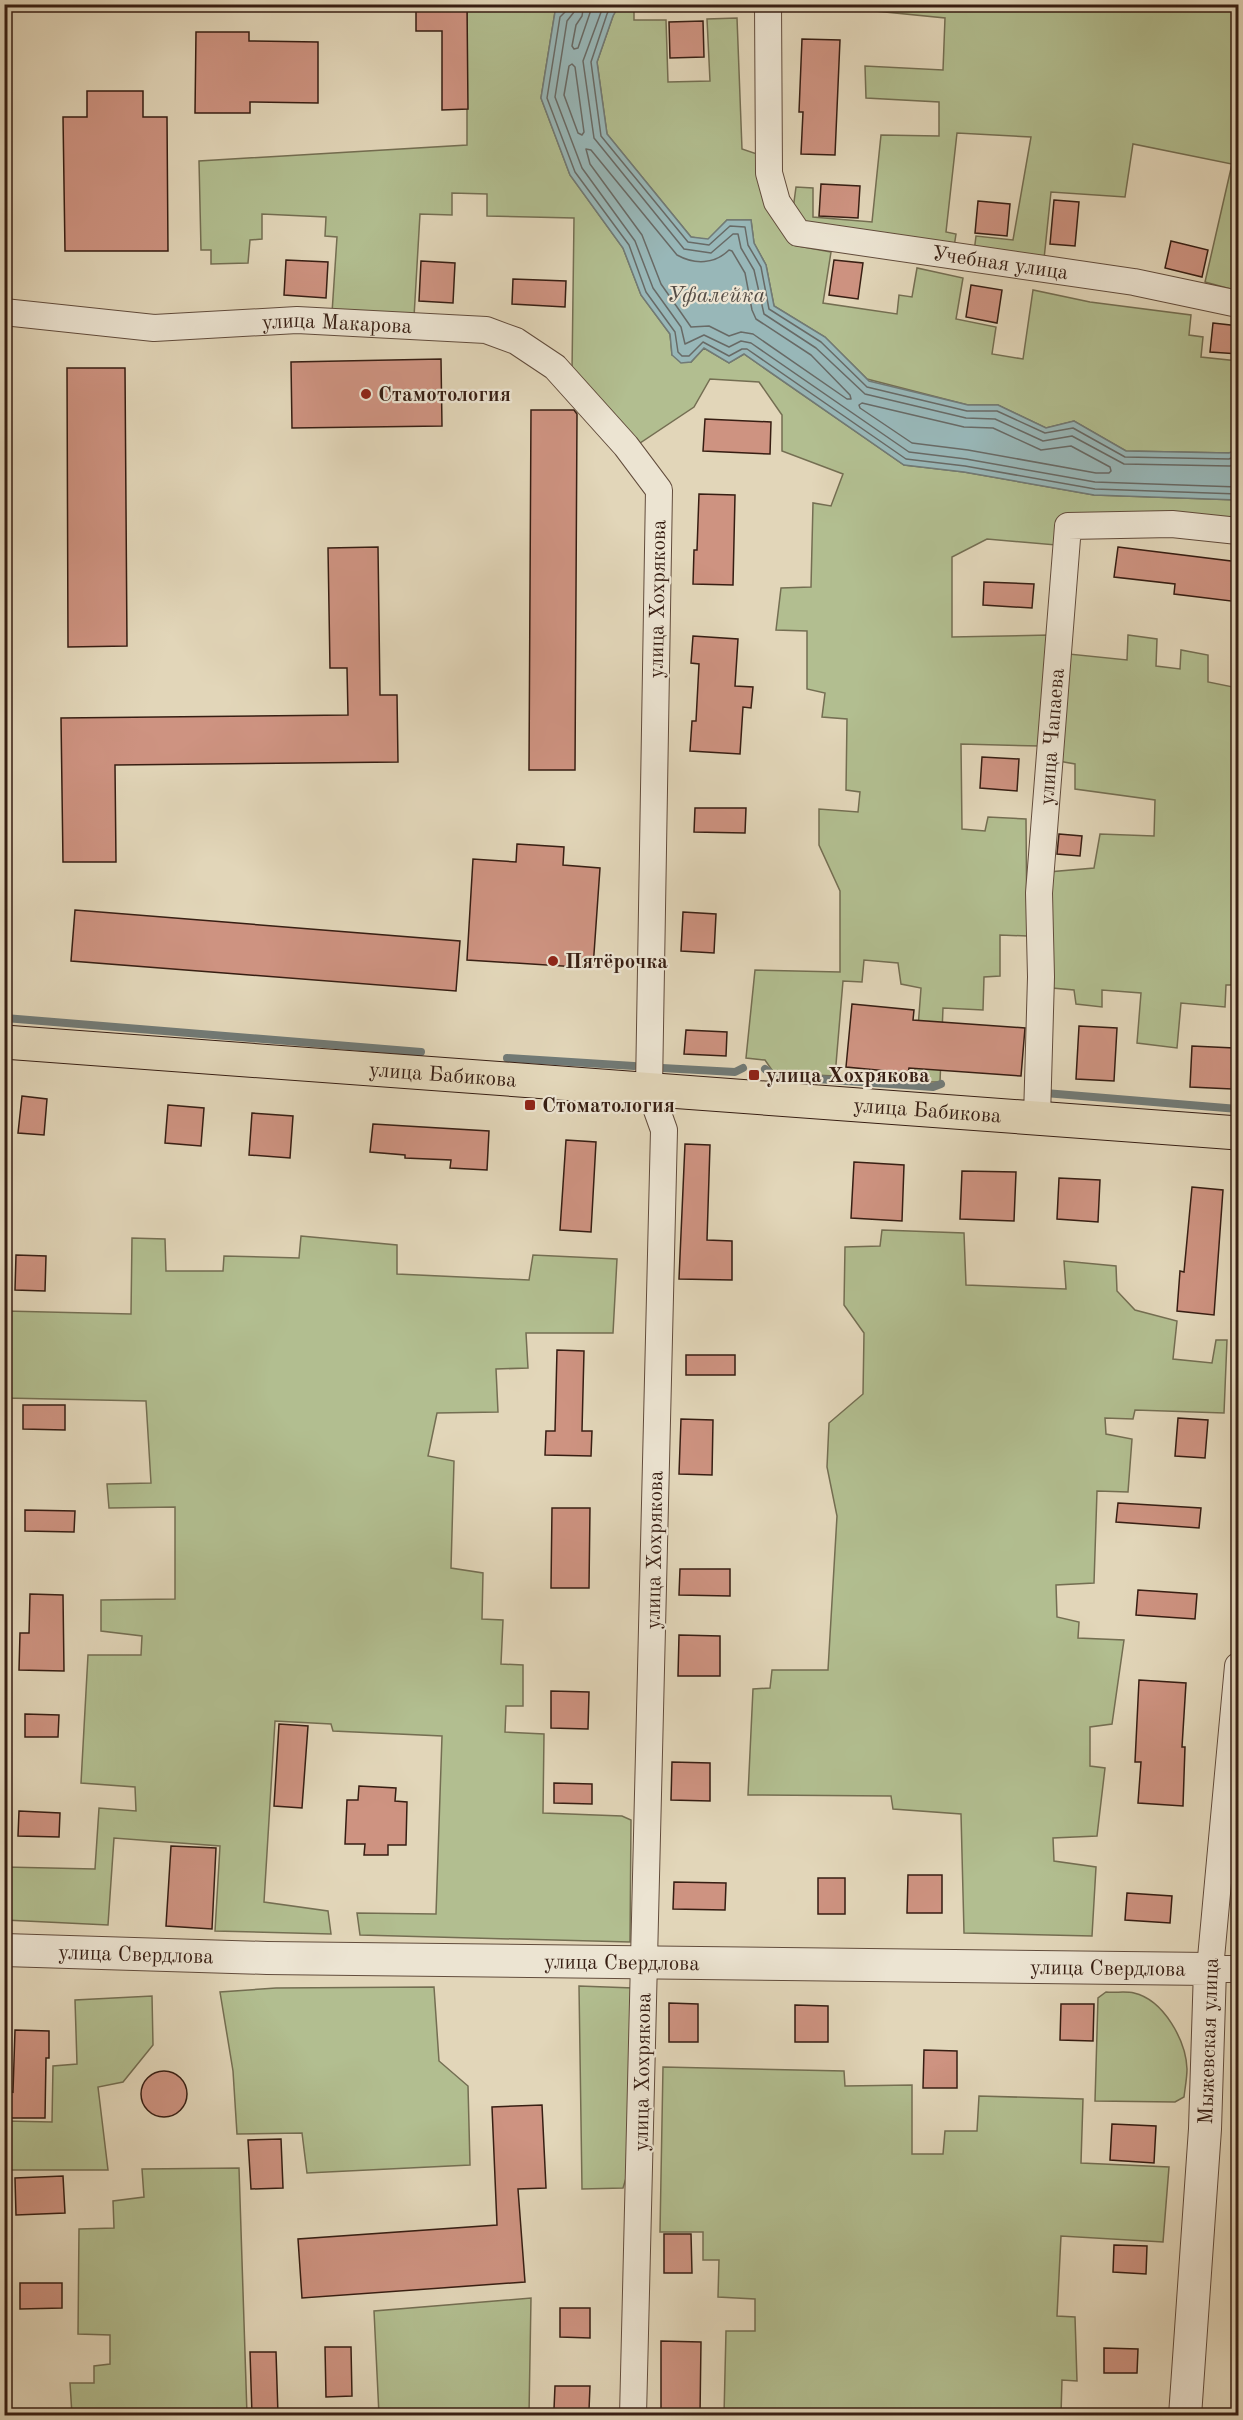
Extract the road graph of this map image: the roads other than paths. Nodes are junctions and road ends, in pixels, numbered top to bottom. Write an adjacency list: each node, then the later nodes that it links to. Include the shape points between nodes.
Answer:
1 (768, 4): 2 (street, Учебная улица, via 769,173 777,202 798,233 1134,282)
2 (1239, 304)
3 (4, 312): 4 (street, улица Макарова, via 154,328 297,320 486,330 516,341 555,367)
4 (626, 446): 7 (street, улица Хохрякова, via 659,490)
5 (1239, 531): 8 (street, улица Чапаева, via 1172,524 1068,526 1039,893)
6 (4, 1042): 7 (main road, улица Бабикова)
7 (649, 1088): 8 (main road, улица Бабикова); 12 (street, улица Хохрякова, via 664,1130)
8 (1037, 1118): 9 (main road, улица Бабикова)
9 (1239, 1132)
10 (1239, 1666): 13 (street, Мыжевская улица)
11 (4, 1950): 12 (street, улица Свердлова)
12 (644, 1964): 13 (street, улица Свердлова); 14 (street, улица Хохрякова)
13 (1225, 1969): 15 (street, Мыжевская улица, via 1205,2130)
14 (633, 2415)
15 (1185, 2415)

